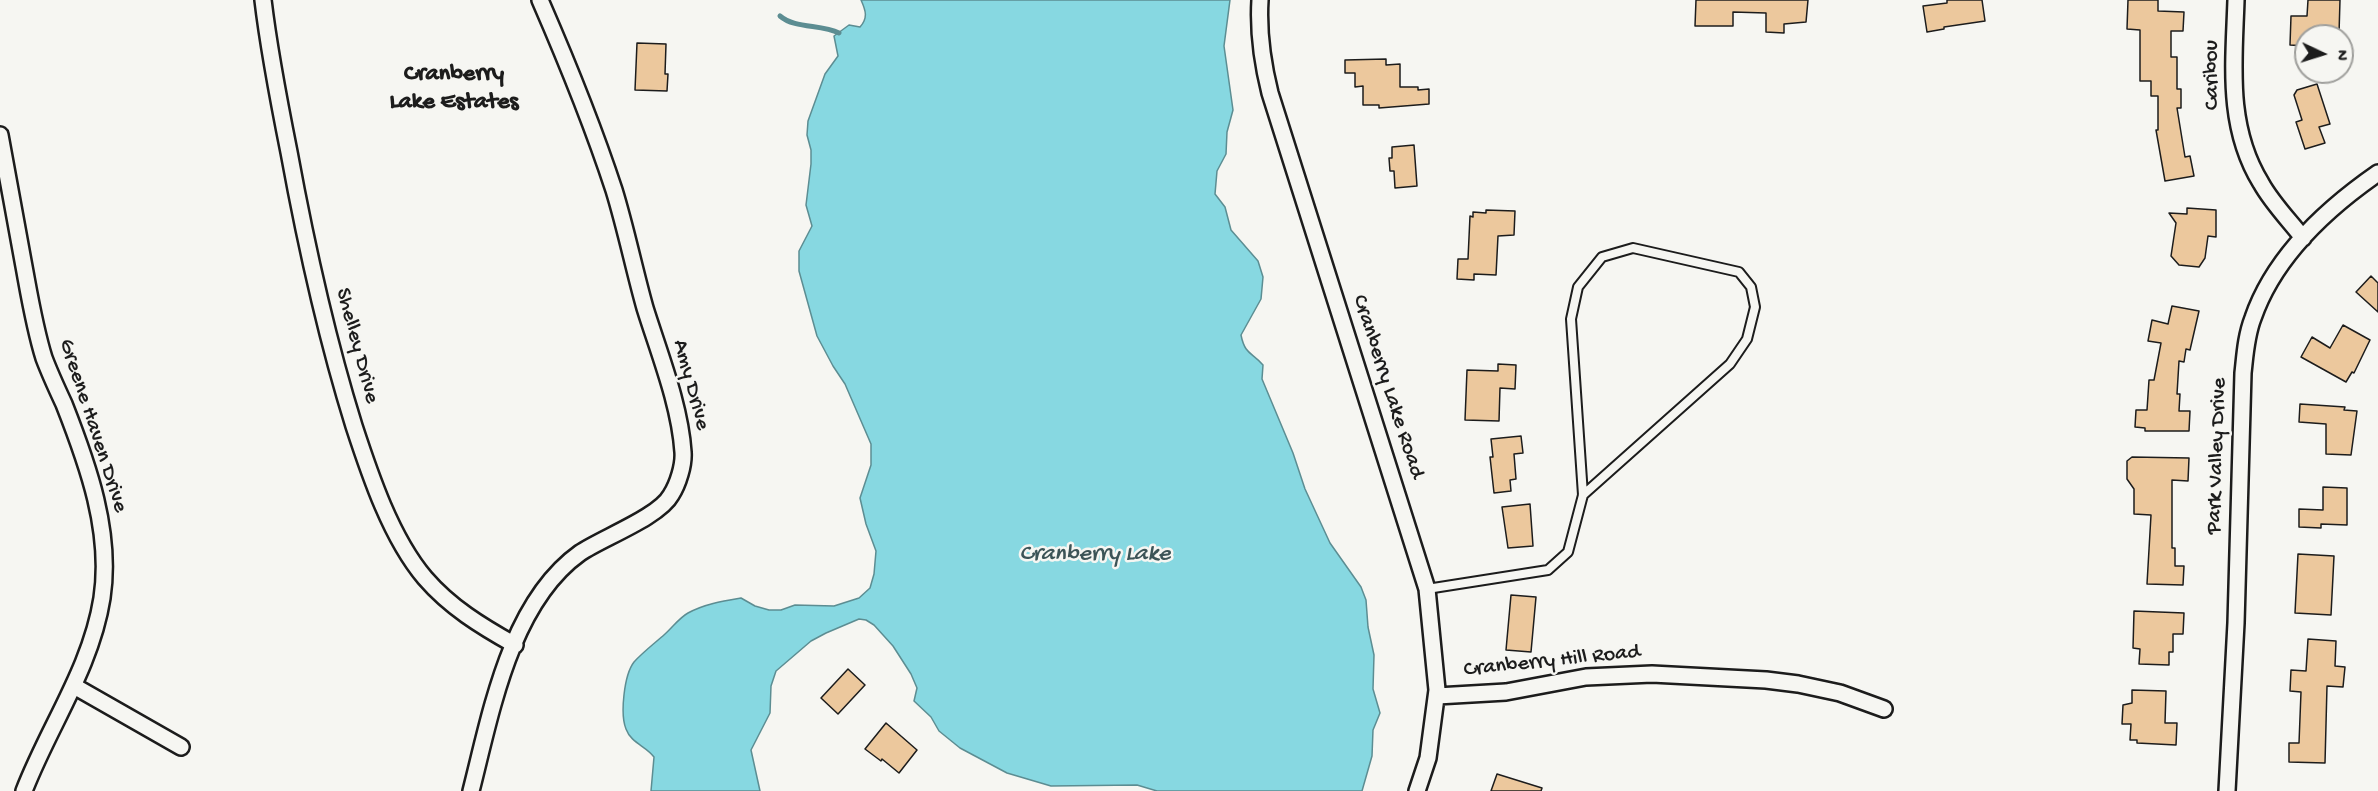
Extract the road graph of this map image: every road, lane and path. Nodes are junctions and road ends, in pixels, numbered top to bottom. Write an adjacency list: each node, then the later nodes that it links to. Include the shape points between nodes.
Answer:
1 (263, 0): 10 (street, Shelley Drive, via 289,156 320,301 373,484 406,551 424,577 461,613)
2 (540, 0): 10 (street, Amy Drive, via 614,191 678,417 684,454 670,498 646,517 580,553 552,578 534,603)
3 (1260, 0): 9 (street, Cranberry Lake Road, via 1261,57 1270,93)
4 (2236, 0): 7 (street, Caribou, via 2233,94 2237,123 2247,158 2261,184)
5 (0, 135): 11 (street, Greene Haven Drive, via 34,321 80,447 102,531 102,596 96,628)
6 (2378, 173): 7 (street, Park Valley Drive)
7 (2302, 238): 18 (street, Park Valley Drive, via 2268,284 2246,343)
8 (1583, 495): 8 (lane, via 1571,319 1578,287 1602,257 1633,248 1738,272 1751,287 1755,307 1747,339 1730,364); 9 (lane, via 1568,552 1548,570)
9 (1427, 589): 12 (street, Cranberry Lake Road)
10 (515, 645): 16 (street, Amy Drive)
11 (75, 686): 14 (street); 15 (street, Greene Haven Drive)
12 (1437, 696): 13 (street, Cranberry Hill Road, via 1506,692 1586,677 1664,674 1798,684 1840,693); 17 (street, Cranberry Lake Road, via 1428,758)
13 (1884, 709)
14 (181, 747)
15 (24, 791)
16 (471, 791)
17 (1417, 791)
18 (2227, 791)

